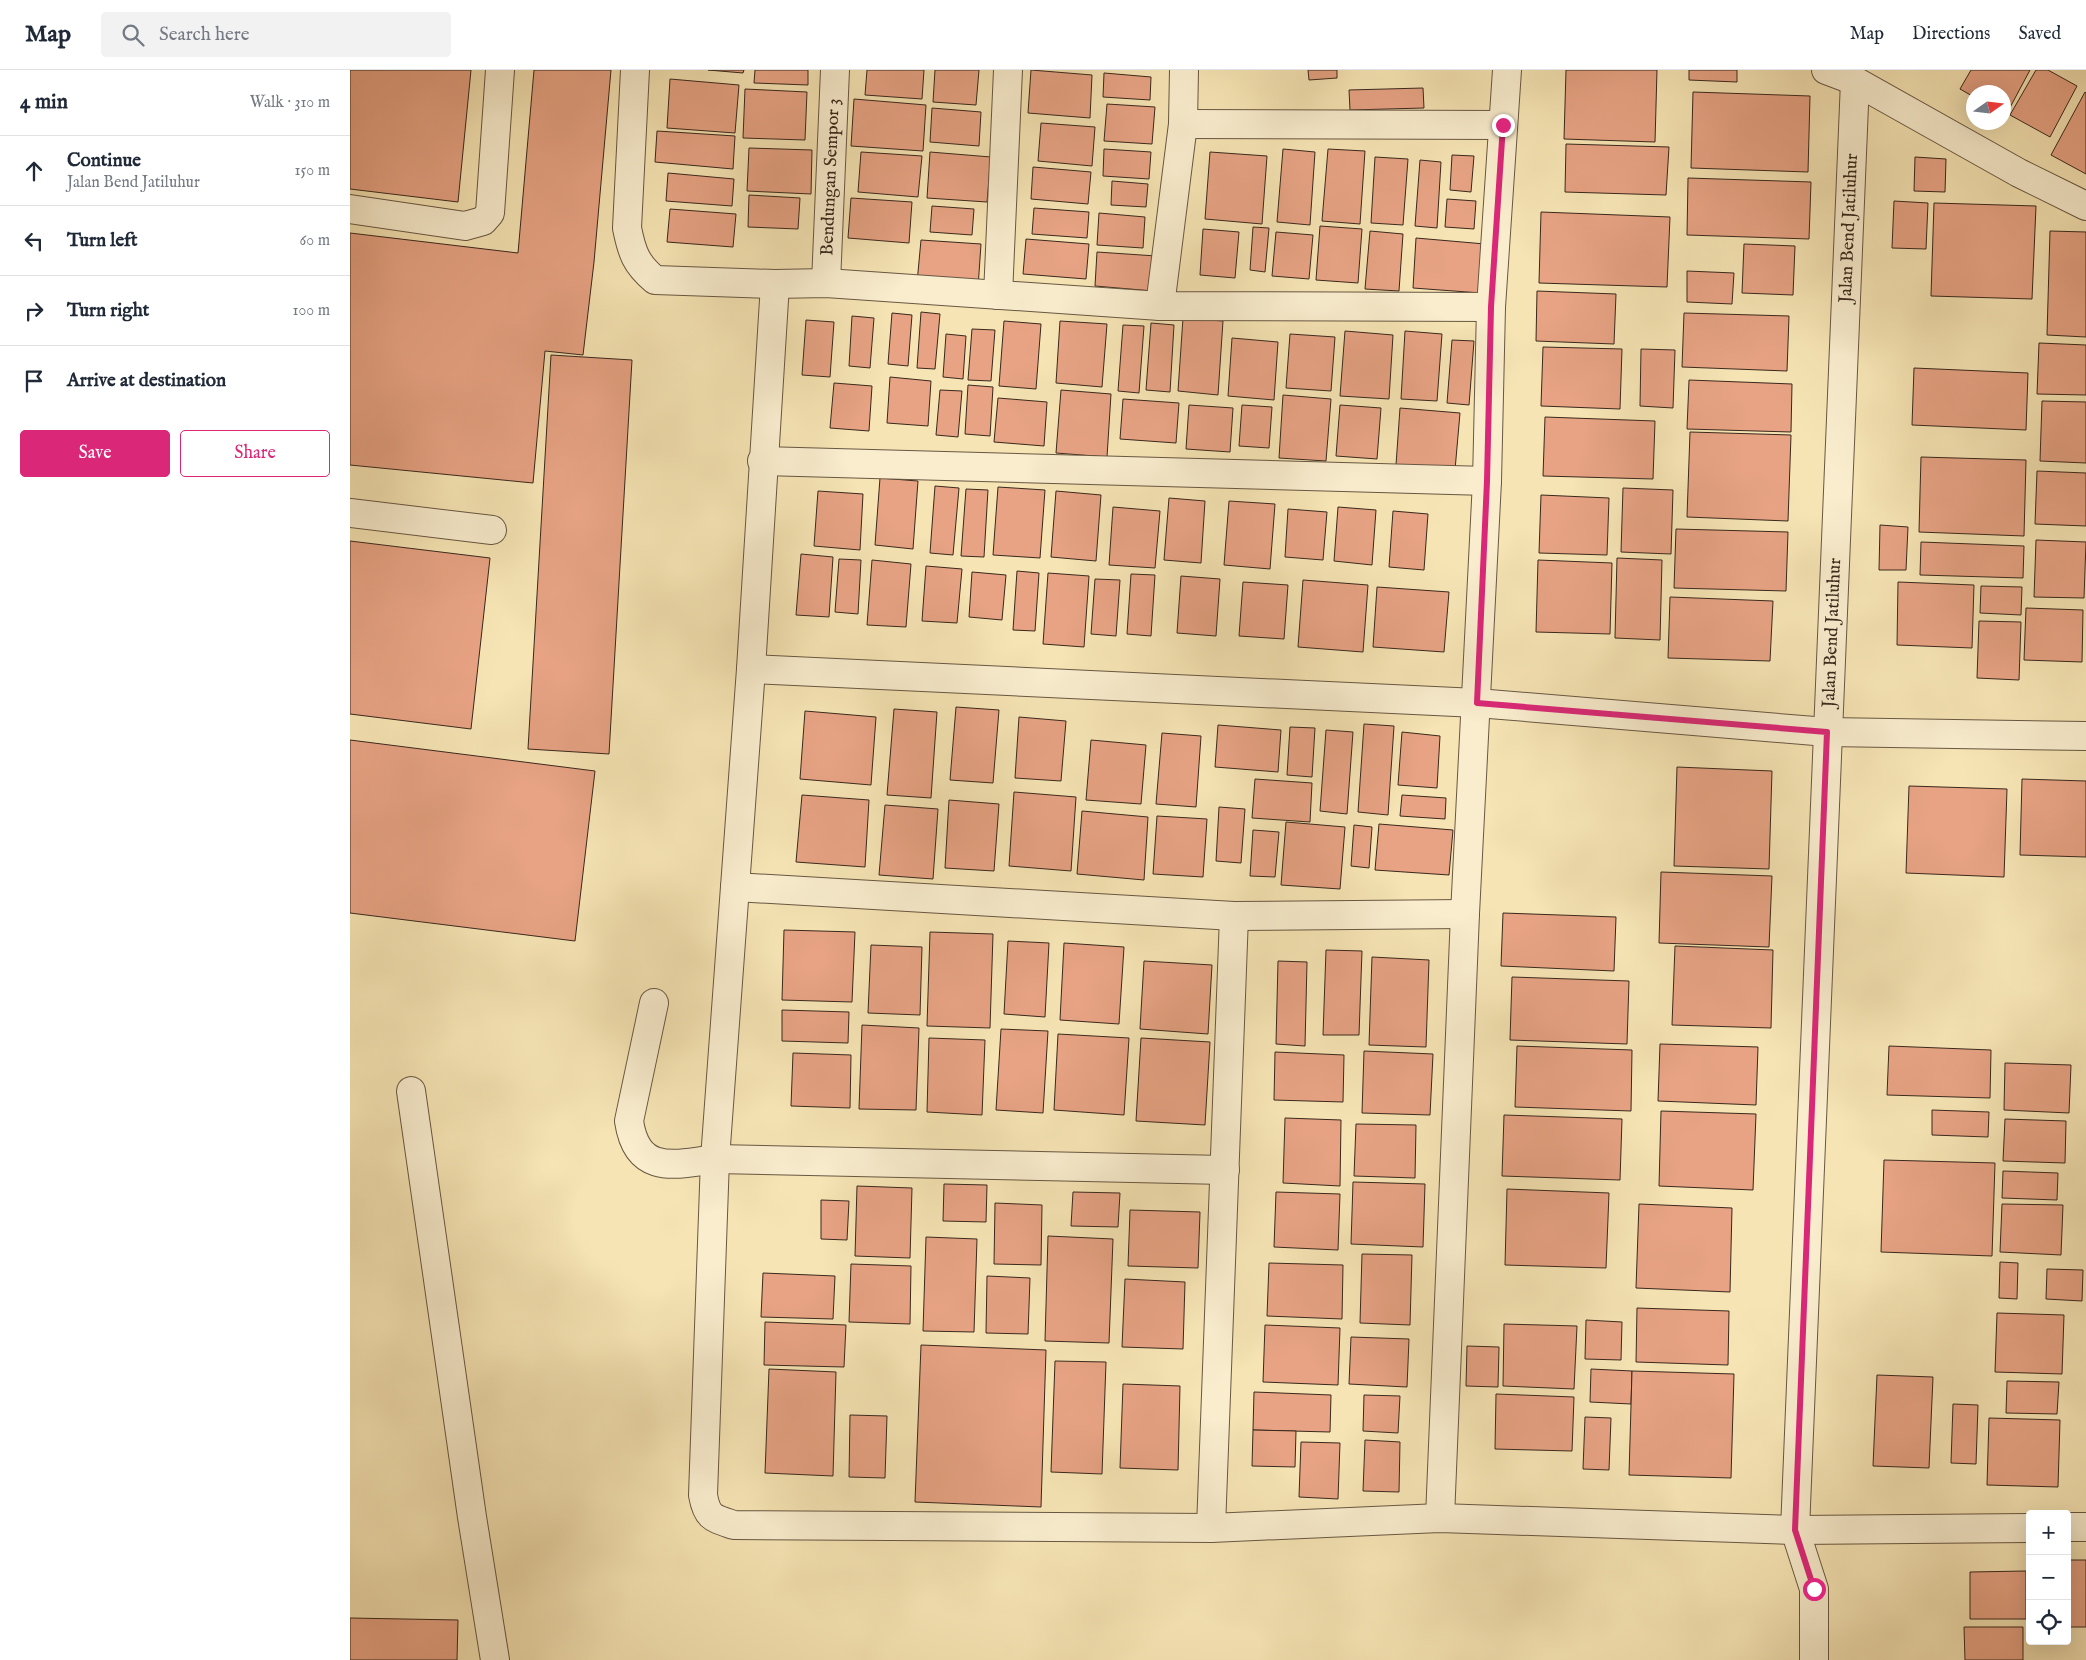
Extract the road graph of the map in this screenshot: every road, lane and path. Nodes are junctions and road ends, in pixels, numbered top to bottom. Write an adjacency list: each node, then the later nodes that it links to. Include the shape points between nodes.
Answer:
1 (500, 70): 12 (street, via 490,213 483,221 465,226)
2 (635, 70): 14 (street, via 627,228 631,249 640,268 655,280)
3 (835, 70): 13 (street, Bendungan Sempor 3)
4 (1008, 70): 15 (street)
5 (1184, 70): 9 (street)
6 (1507, 70): 10 (street)
7 (1826, 70): 8 (street)
8 (1855, 82): 11 (street, via 2019,173); 24 (street, Jalan Bend Jatiluhur)
9 (1183, 124): 10 (street); 16 (street)
10 (1503, 125): 17 (street)
11 (2086, 206)
12 (350, 209)
13 (826, 283): 14 (street); 15 (street)
14 (775, 284): 18 (street)
15 (998, 295): 16 (street)
16 (1160, 306): 17 (street)
17 (1491, 307): 19 (street)
18 (762, 462): 19 (street); 22 (street)
19 (1487, 481): 23 (street)
20 (350, 513): 21 (street)
21 (492, 530)
22 (751, 669): 23 (street); 26 (street)
23 (1477, 703): 24 (street); 27 (street)
24 (1827, 732): 25 (street); 38 (street, Jalan Bend Jatiluhur)
25 (2086, 736)
26 (735, 887): 28 (street); 31 (street)
27 (1465, 914): 28 (street); 33 (street)
28 (1234, 916): 32 (street)
29 (654, 1002): 31 (street, via 629,1121 632,1138 648,1159 661,1164)
30 (411, 1092): 39 (street)
31 (716, 1159): 32 (street); 36 (street, via 703,1495 705,1508 712,1518 734,1525)
32 (1225, 1170): 36 (street)
33 (1440, 1518): 36 (street); 38 (street)
34 (2071, 1527): 35 (street)
35 (2086, 1527)
36 (1211, 1528)
37 (2026, 1528): 38 (street)
38 (1795, 1530): 40 (street, Jalan Bend Jatiluhur, via 1814,1589)
39 (495, 1660)
40 (1814, 1660)

